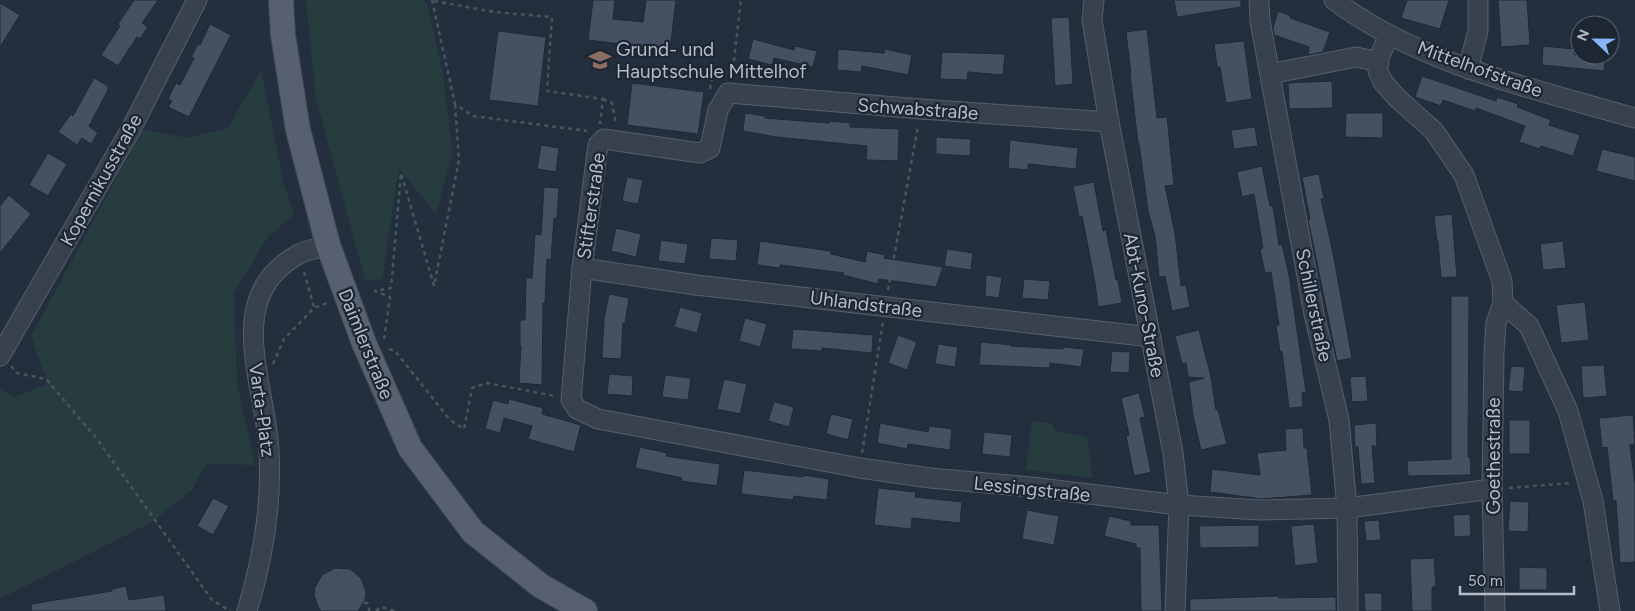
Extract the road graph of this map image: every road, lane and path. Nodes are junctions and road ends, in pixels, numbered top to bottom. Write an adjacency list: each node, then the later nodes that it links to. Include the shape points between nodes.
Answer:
1 (197, 0): 31 (street, Kopernikusstraße, via 130,129)
2 (281, 0): 21 (main road, Daimlerstraße, via 283,35 298,130)
3 (741, 0): 14 (path)
4 (1094, 0): 19 (street, Abt-Kuno-Straße, via 1092,20)
5 (1259, 0): 13 (street, Schillerstraße)
6 (1334, 0): 9 (street, Mittelhofstraße)
7 (1478, 0): 12 (street, via 1478,31)
8 (433, 1): 15 (path, via 494,12 552,17 547,91); 16 (path)
9 (1357, 7): 10 (street, Mittelhofstraße)
10 (1389, 35): 11 (street); 12 (street, Mittelhofstraße)
11 (1378, 62): 13 (street, via 1356,57); 25 (street, via 1383,82 1434,131 1464,176 1502,281)
12 (1468, 69): 18 (street, Mittelhofstraße)
13 (1270, 74): 38 (street, Schillerstraße, via 1314,314 1339,420)
14 (723, 89): 14 (path, via 712,77); 17 (street, Schwabstraße); 20 (street, Stifterstraße, via 710,148 700,153)
15 (603, 99): 20 (path, via 600,131); 20 (path, via 612,103)
16 (455, 104): 20 (path, via 473,116); 29 (path, via 459,160 434,286 401,173 391,288 375,291 390,297)
17 (921, 109): 19 (street, Schwabstraße); 26 (path)
18 (1635, 118)
19 (1109, 122): 28 (street, Abt-Kuno-Straße)
20 (604, 132): 22 (street, Stifterstraße, via 598,145)
21 (328, 245): 32 (street, Varta-Platz, via 300,253 267,280 260,294 253,325); 45 (main road, Daimlerstraße, via 364,344 410,448 472,532 541,586)
22 (582, 268): 26 (street, Uhlandstraße, via 696,285); 33 (street, Stifterstraße)
23 (306, 282): 27 (path)
24 (327, 303): 27 (path)
25 (1503, 303): 35 (street, via 1529,326 1568,411); 36 (street, Goethestraße, via 1496,323 1494,353)
26 (885, 306): 28 (street, Uhlandstraße); 34 (path)
27 (314, 308): 32 (path, via 284,339 273,366)
28 (1150, 337): 37 (street, Abt-Kuno-Straße, via 1173,452)
29 (384, 340)
30 (382, 348): 33 (path, via 395,351 450,420 464,429 472,388 488,383)
31 (0, 356): 40 (path, via 17,372 46,379 97,439 212,600)
32 (259, 383): 41 (street, Varta-Platz, via 269,450 269,513 257,578)
33 (574, 404): 34 (street, Lessingstraße, via 598,419)
34 (860, 468): 37 (street, Lessingstraße)
35 (1587, 481): 36 (path); 49 (street)
36 (1500, 488): 38 (street, Lessingstraße); 48 (street, Goethestraße)
37 (1179, 505): 38 (street, Lessingstraße, via 1260,510); 46 (street, Abt-Kuno-Straße)
38 (1347, 508): 47 (street, Schillerstraße)
39 (364, 603): 42 (path, via 370,606)
40 (230, 611)
41 (247, 611)
42 (369, 611)
43 (376, 611): 44 (path, via 381,608)
44 (394, 611)
45 (585, 611)
46 (1175, 611)
47 (1348, 611)
48 (1495, 611)
49 (1610, 611)

